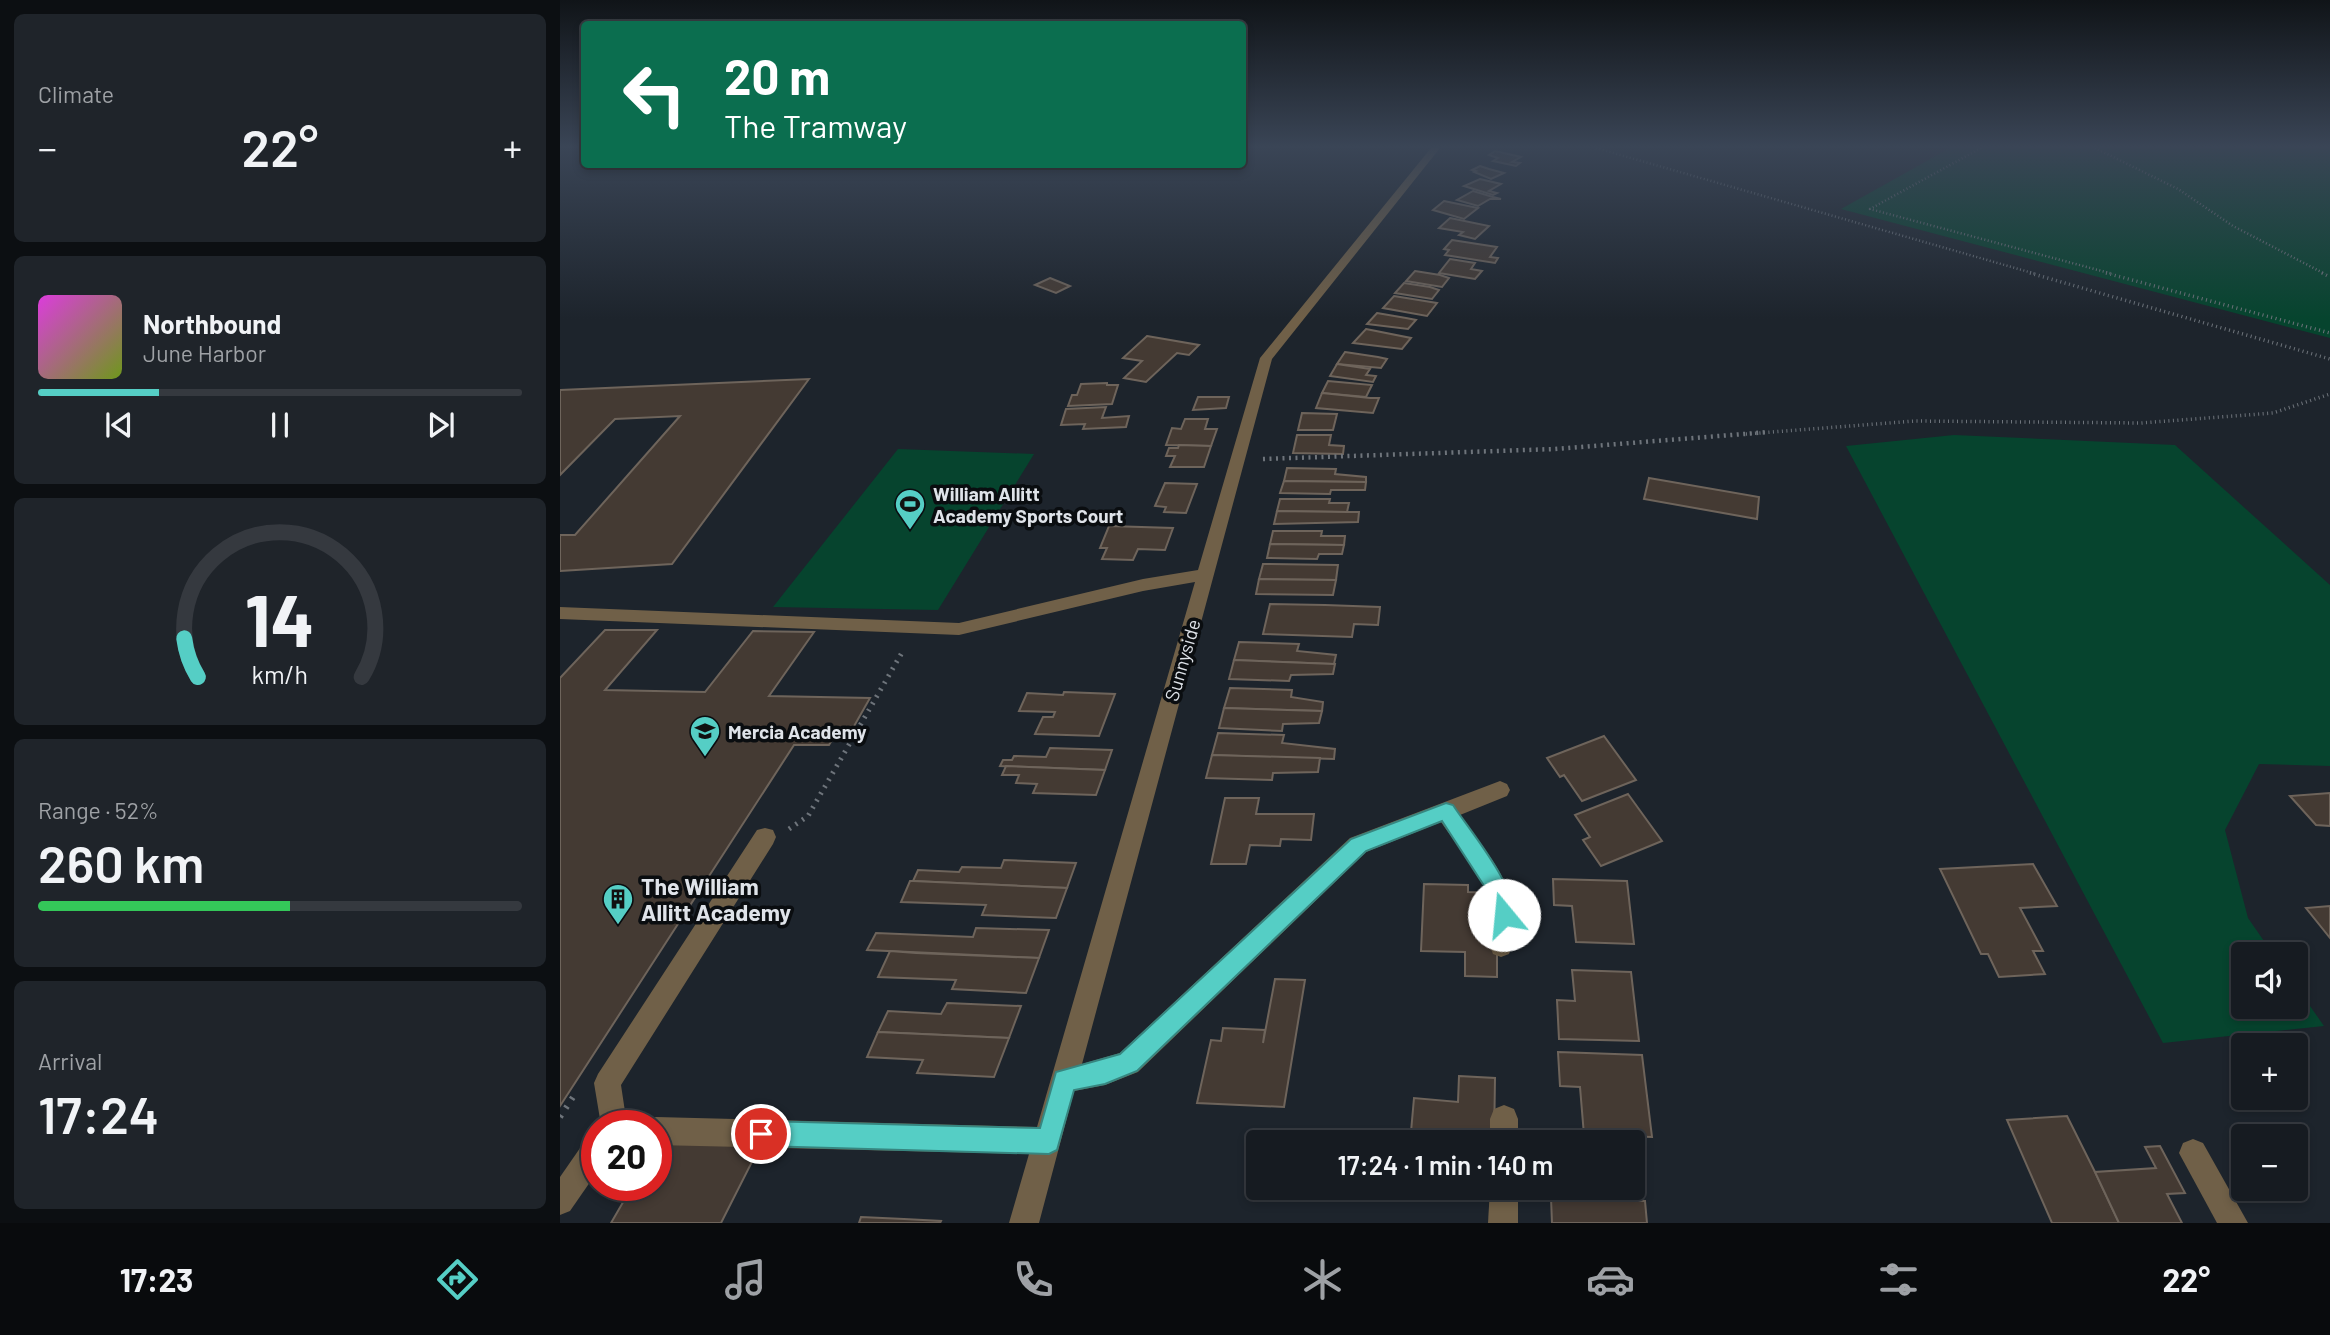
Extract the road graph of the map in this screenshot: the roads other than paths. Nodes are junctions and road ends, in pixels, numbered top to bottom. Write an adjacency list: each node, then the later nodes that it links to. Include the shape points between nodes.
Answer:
1 (1390, 205): 2 (street, Sunnyside, via 1266,358)
2 (1206, 574): 3 (street, via 959,629); 8 (street, Sunnyside)
3 (560, 613)
4 (1500, 790): 5 (street)
5 (1446, 811): 7 (street, via 1500,893); 8 (street, via 1359,845 1129,1063)
6 (765, 837): 9 (street, via 607,1083)
7 (1502, 946)
8 (1065, 1080): 11 (street, Sunnyside)
9 (612, 1110)
10 (672, 1131): 11 (street)
11 (1049, 1141): 16 (street, Sunnyside)
12 (2193, 1153): 18 (street)
13 (581, 1171): 15 (street)
14 (1504, 1200): 17 (street)
15 (560, 1201)
16 (1024, 1223)
17 (1503, 1223)
18 (2233, 1223)

